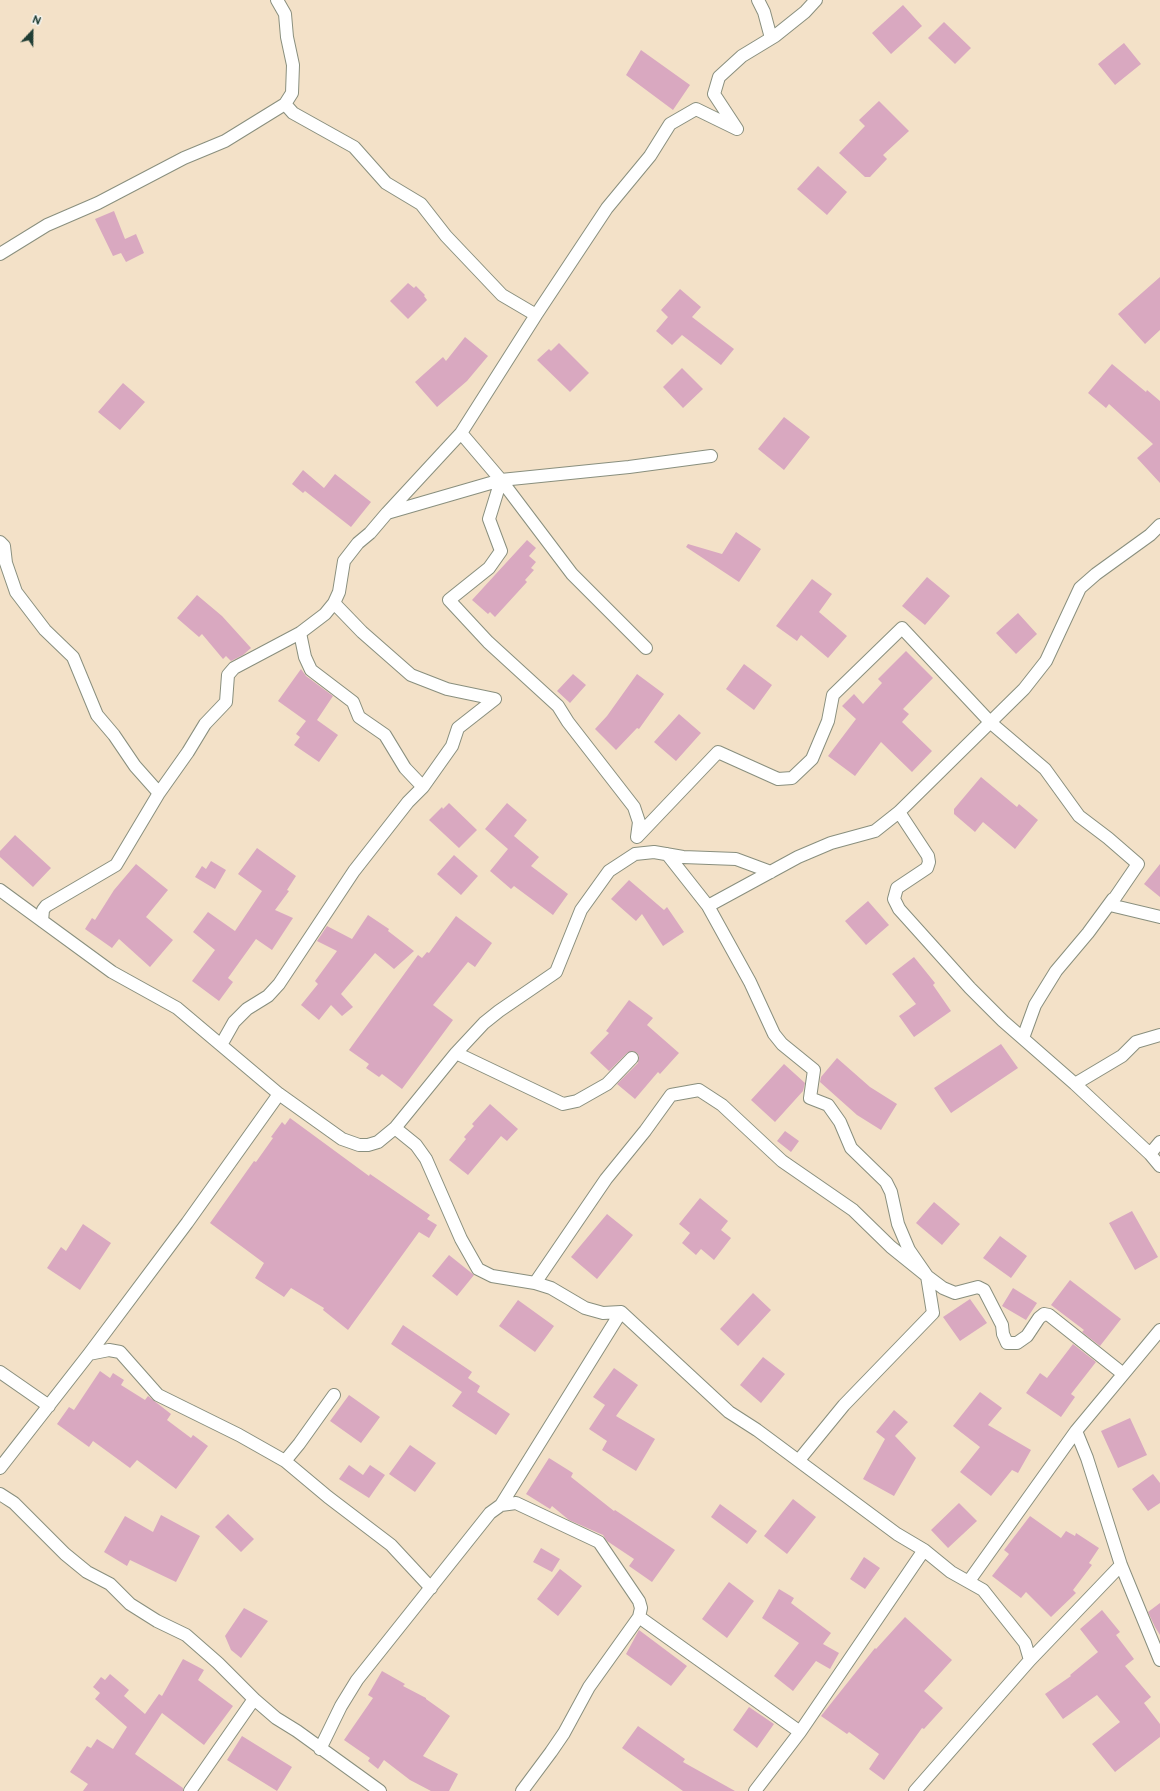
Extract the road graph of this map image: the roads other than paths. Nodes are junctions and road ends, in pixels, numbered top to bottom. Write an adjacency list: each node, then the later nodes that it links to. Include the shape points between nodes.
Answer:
1 (277, 0): 5 (street, via 285,14 293,65 292,93)
2 (758, 0): 4 (street)
3 (816, 0): 4 (street, via 805,12)
4 (771, 38): 7 (street, via 742,56 719,77 714,94 737,129 696,109 670,124 650,156 607,208)
5 (285, 104): 6 (street, via 225,141 184,158 98,204 47,225); 7 (street, via 293,113 354,147 386,183 421,204 446,236 502,295)
6 (0, 254)
7 (536, 315): 8 (street)
8 (461, 433): 10 (street); 11 (street)
9 (711, 456): 10 (street)
10 (501, 480): 11 (street); 16 (street, via 572,574); 21 (street, via 489,519 501,551 489,568 449,600 488,642 558,706 634,807 639,822)
11 (387, 513): 14 (street, via 344,561 339,592)
12 (1160, 525): 17 (street, via 1080,588 1046,661 1024,689)
13 (0, 542): 19 (street, via 4,546 6,563 16,592 45,630 74,657 97,715 135,766)
14 (334, 603): 15 (street, via 325,614); 18 (street, via 362,632 411,675 447,688 495,699 458,728 452,746)
15 (300, 633): 18 (street, via 305,657 311,670 353,702 359,717 385,736 405,768); 19 (street, via 234,668 228,675 226,702 204,724)
16 (646, 648)
17 (991, 722): 20 (street); 21 (street, via 902,628 833,695 828,721 812,759 792,778 778,779 718,752); 24 (street, via 1045,769 1078,816)
18 (423, 787): 32 (street, via 408,802 354,871 279,984 268,996 246,1010 234,1022)
19 (160, 793): 29 (street, via 116,865 46,906)
20 (898, 812): 25 (street, via 874,831 831,843); 31 (street, via 928,856 929,862 927,868 897,888 894,899 970,988)
21 (637, 837): 22 (street)
22 (636, 854): 23 (street); 33 (street, via 609,871 581,910 556,972 484,1023)
23 (667, 854): 25 (street, via 736,859); 27 (street)
24 (1138, 864): 28 (street, via 1110,905); 31 (street, via 1088,933 1056,971 1035,1005)
25 (771, 872): 27 (street)
26 (0, 890): 29 (street)
27 (708, 906): 41 (street, via 750,982 774,1034 782,1044 814,1070 810,1098 828,1105 840,1122 852,1148 886,1182 891,1192 898,1224 909,1250)
28 (1160, 917)
29 (42, 921): 32 (street, via 112,972 177,1008)
30 (1160, 1035): 35 (street, via 1136,1042 1122,1056)
31 (1023, 1038): 35 (street)
32 (221, 1045): 36 (street)
33 (456, 1054): 34 (street, via 563,1104 577,1101 608,1084); 37 (street)
34 (632, 1058)
35 (1075, 1084): 39 (street)
36 (279, 1094): 37 (street, via 342,1139 359,1145 378,1142); 45 (street)
37 (395, 1128): 42 (street, via 416,1144 426,1159 461,1239 478,1269 492,1276)
38 (1160, 1142): 39 (street)
39 (1150, 1154): 40 (street)
40 (1160, 1166)
41 (927, 1276): 42 (street, via 891,1247 854,1210 782,1161 722,1105 699,1090 670,1095 606,1179); 47 (street, via 955,1293 978,1286 984,1290 1002,1325 1007,1343 1017,1344 1027,1336 1038,1318 1044,1314 1049,1315); 51 (street, via 933,1313 844,1405)
42 (535, 1283): 43 (street, via 551,1288 585,1308 603,1313)
43 (621, 1312): 51 (street, via 729,1412); 55 (street)
44 (1160, 1330): 47 (street)
45 (89, 1354): 49 (street); 52 (street, via 109,1350 120,1352 158,1395)
46 (0, 1372): 49 (street)
47 (1122, 1374): 50 (street)
48 (334, 1395): 52 (street)
49 (49, 1406): 53 (street)
50 (1076, 1431): 57 (street, via 1088,1458); 58 (street)
51 (799, 1460): 56 (street, via 897,1534)
52 (285, 1461): 59 (street, via 392,1545)
53 (0, 1468)
54 (0, 1494): 63 (street, via 14,1502 65,1554 87,1572 110,1584 130,1604 186,1635)
55 (501, 1505): 59 (street, via 490,1513); 60 (street, via 516,1503 599,1542 639,1601)
56 (924, 1550): 58 (street, via 951,1572); 64 (street)
57 (1121, 1565): 61 (street); 62 (street)
58 (969, 1581): 61 (street, via 983,1590 1025,1643)
59 (431, 1588): 65 (street, via 357,1680)
60 (639, 1617): 64 (street); 68 (street, via 589,1687 564,1733)
61 (1030, 1660): 70 (street)
62 (1160, 1660)
63 (254, 1700): 65 (street); 66 (street)
64 (800, 1732): 69 (street)
65 (320, 1749): 67 (street)
66 (190, 1791)
67 (380, 1791)
68 (522, 1791)
69 (755, 1791)
70 (915, 1791)

